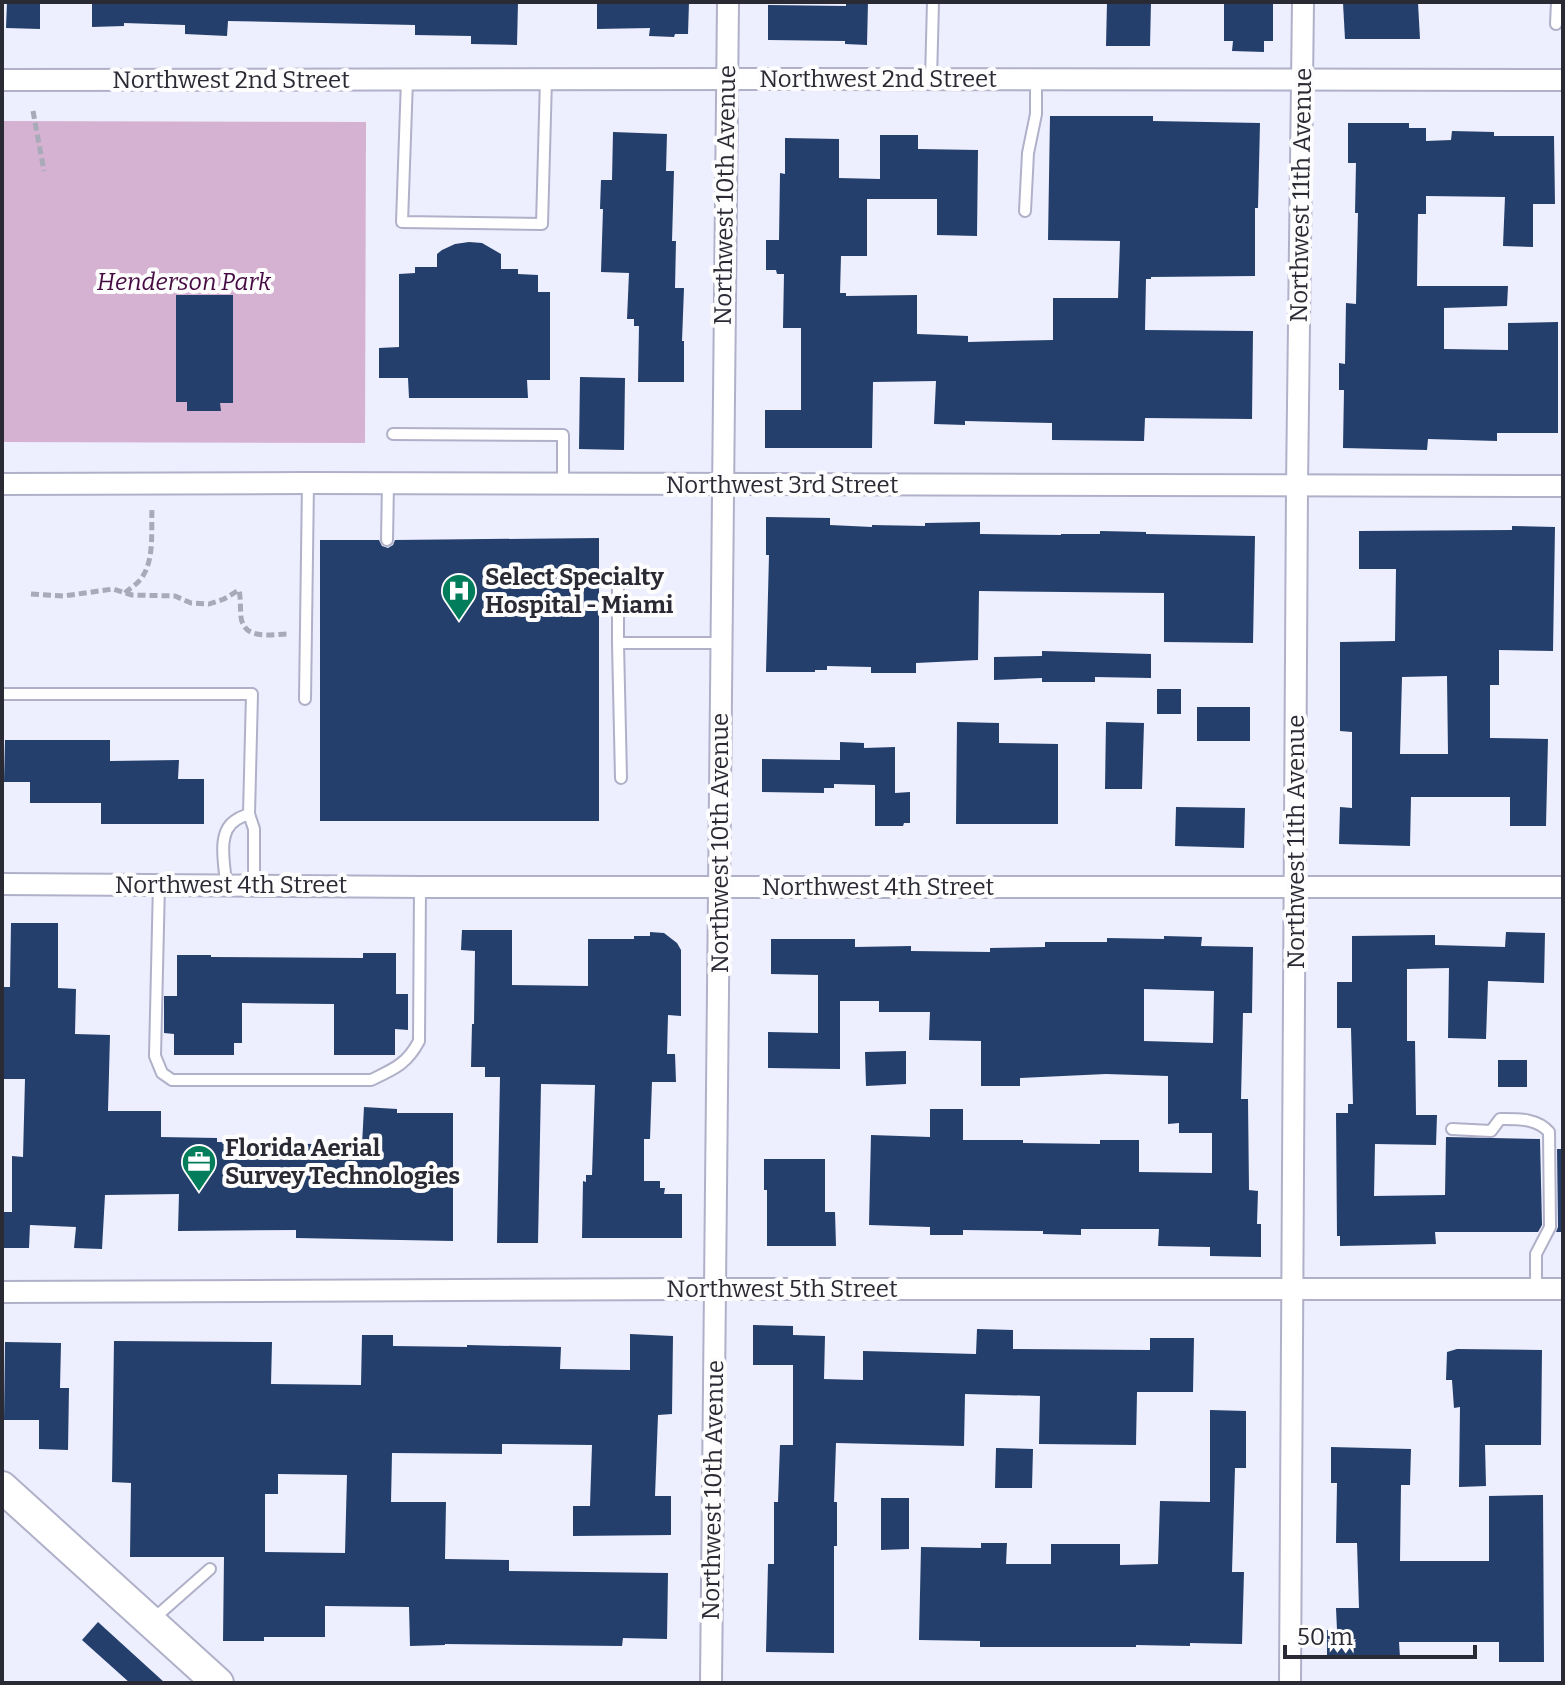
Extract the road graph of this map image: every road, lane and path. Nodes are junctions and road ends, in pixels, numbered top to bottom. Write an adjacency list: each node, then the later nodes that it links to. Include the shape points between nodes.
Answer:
1 (728, 2): 12 (street, Northwest 10th Avenue)
2 (933, 2): 8 (lane)
3 (1303, 2): 9 (street, Northwest 11th Avenue)
4 (1557, 2): 5 (lane)
5 (1556, 24)
6 (1036, 78): 8 (street, Northwest 2nd Street); 9 (street, Northwest 2nd Street); 16 (lane)
7 (546, 79): 11 (street, Northwest 2nd Street); 11 (lane, via 542,224 402,222); 12 (street, Northwest 2nd Street)
8 (931, 79): 12 (street, Northwest 2nd Street)
9 (1303, 79): 13 (street, Northwest 2nd Street); 23 (street, Northwest 11th Avenue)
10 (2, 80): 11 (street, Northwest 2nd Street)
11 (407, 80)
12 (726, 80): 22 (street, Northwest 10th Avenue)
13 (1563, 80)
14 (33, 111): 15 (path)
15 (44, 171)
16 (1025, 211)
17 (393, 434): 20 (lane, via 563,435)
18 (308, 483): 19 (street, Northwest 3rd Street); 21 (street, Northwest 3rd Street); 34 (lane)
19 (388, 483): 20 (street, Northwest 3rd Street); 26 (lane)
20 (563, 483): 22 (street, Northwest 3rd Street)
21 (2, 484)
22 (722, 485): 23 (street, Northwest 3rd Street); 32 (street, Northwest 10th Avenue)
23 (1297, 486): 24 (street, Northwest 3rd Street); 41 (street, Northwest 11th Avenue)
24 (1563, 486)
25 (152, 509): 28 (path, via 146,569)
26 (387, 540)
27 (618, 589): 31 (lane)
28 (125, 593): 29 (path, via 113,589 64,596); 30 (path, via 209,604 239,590 245,629 254,635)
29 (31, 594)
30 (290, 634)
31 (618, 643): 32 (lane); 35 (lane)
32 (721, 643): 43 (street, Northwest 10th Avenue)
33 (2, 694): 36 (lane, via 252,694)
34 (305, 699)
35 (621, 778)
36 (249, 814): 39 (lane, via 226,832); 40 (lane)
37 (2, 884): 38 (street, Northwest 4th Street)
38 (159, 884): 39 (street, Northwest 4th Street); 42 (lane, via 155,1056 162,1073 172,1080 371,1080 401,1066 419,1041)
39 (226, 884): 40 (street, Northwest 4th Street)
40 (254, 885): 42 (street, Northwest 4th Street)
41 (1296, 886): 43 (street, Northwest 4th Street); 44 (street, Northwest 4th Street); 48 (street, Northwest 11th Avenue)
42 (420, 887): 43 (street, Northwest 4th Street)
43 (720, 887): 47 (street, Northwest 10th Avenue)
44 (1563, 887)
45 (1452, 1129): 46 (lane, via 1491,1131 1500,1119 1522,1119 1542,1124 1549,1132 1550,1227 1536,1254)
46 (1536, 1288): 48 (street, Northwest 5th Street); 49 (street, Northwest 5th Street)
47 (715, 1289): 48 (street, Northwest 5th Street); 50 (street, Northwest 5th Street); 55 (street, Northwest 10th Avenue)
48 (1292, 1289): 56 (street, Northwest 11th Avenue)
49 (1563, 1289)
50 (2, 1292)
51 (2, 1487): 53 (main road)
52 (210, 1569): 53 (lane)
53 (150, 1622): 54 (main road)
54 (211, 1681)
55 (711, 1683)
56 (1290, 1683)

